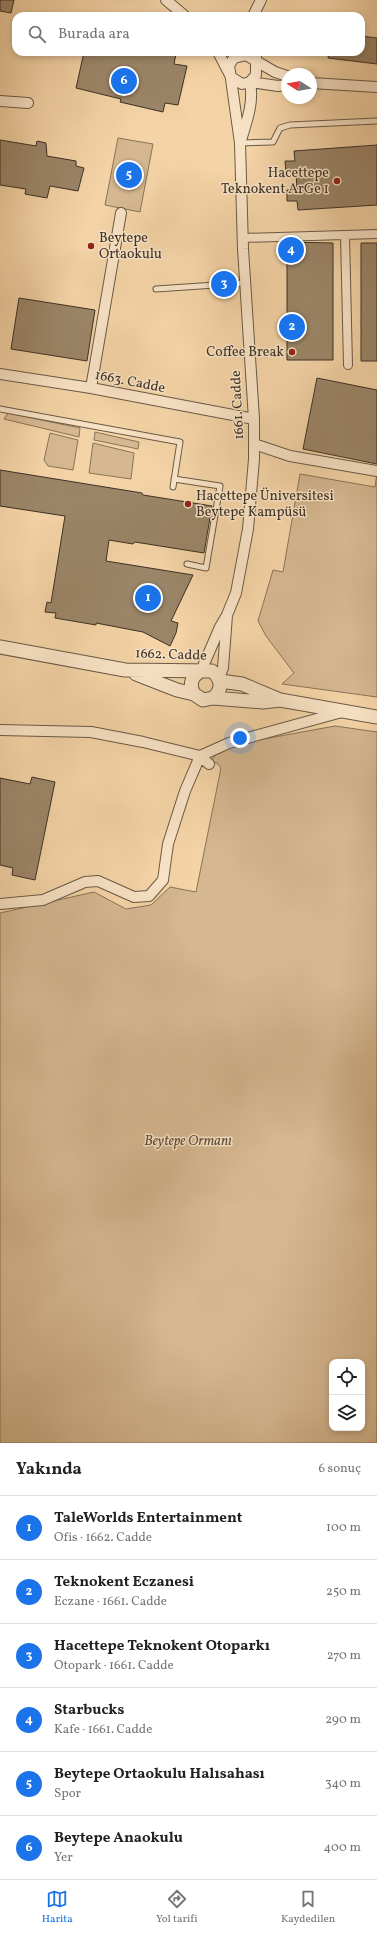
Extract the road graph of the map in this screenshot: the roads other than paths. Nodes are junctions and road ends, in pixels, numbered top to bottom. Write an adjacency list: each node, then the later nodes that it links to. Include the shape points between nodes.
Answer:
1 (166, 0): 3 (street)
2 (261, 0): 4 (street); 5 (street)
3 (180, 12)
4 (255, 12)
5 (260, 12)
6 (220, 56): 10 (street)
7 (235, 56): 10 (street, 1661. Cadde, via 229,65)
8 (256, 57): 9 (street); 11 (street, 1661. Cadde, via 257,71)
9 (281, 72)
10 (231, 77): 11 (street, via 242,84); 18 (street, 1661. Cadde)
11 (250, 82): 13 (street); 18 (street, 1661. Cadde, via 252,92 248,117)
12 (317, 83): 14 (street)
13 (281, 86)
14 (377, 87)
15 (0, 101): 16 (street)
16 (28, 103)
17 (377, 121): 18 (lane, via 290,125 280,128 273,142)
18 (240, 143): 22 (street, 1661. Cadde)
19 (121, 213): 27 (street)
20 (377, 234): 21 (street)
21 (345, 235): 22 (street); 25 (street)
22 (243, 238): 23 (street, 1661. Cadde)
23 (245, 283): 24 (lane); 29 (street, 1661. Cadde)
24 (156, 289)
25 (348, 365)
26 (0, 374): 27 (street, 1663. Cadde)
27 (91, 388): 29 (street, 1663. Cadde)
28 (0, 408): 32 (lane, via 180,442)
29 (254, 419): 30 (street, 1661. Cadde)
30 (254, 444): 31 (street, via 290,456); 35 (street, 1661. Cadde, via 248,529 236,593)
31 (377, 471)
32 (174, 479): 33 (lane); 34 (lane, via 220,486 206,568)
33 (173, 487)
34 (187, 564)
35 (227, 615): 38 (street, 1661. Cadde); 39 (street, 1661. Cadde, via 223,668)
36 (0, 647): 37 (street, 1662. Cadde)
37 (125, 670): 38 (street, 1662. Cadde); 40 (street, 1662. Cadde)
38 (201, 671): 39 (street, 1662. Cadde, via 212,672); 40 (street, via 192,681)
39 (219, 680): 41 (street, via 219,691); 42 (street, 1662. Cadde, via 242,684)
40 (194, 694): 41 (street, 1662. Cadde, via 203,700)
41 (213, 698): 42 (street, 1662. Cadde, via 263,702)
42 (280, 700): 43 (street, 1662. Cadde)
43 (342, 712): 44 (street, 1662. Cadde); 46 (street, via 229,743)
44 (377, 717)
45 (0, 730): 46 (street, via 91,732)
46 (200, 756): 47 (street); 48 (street, via 185,791 168,844 163,880 149,896 134,897 98,881 85,882 43,900)
47 (209, 764)
48 (0, 904)

